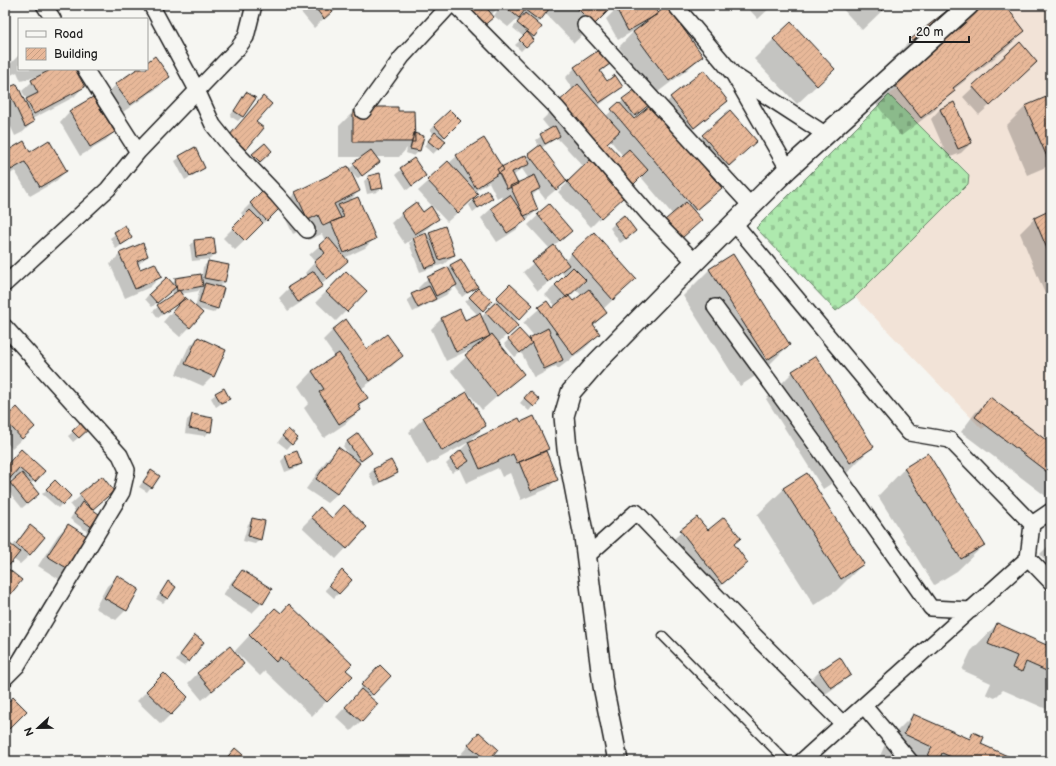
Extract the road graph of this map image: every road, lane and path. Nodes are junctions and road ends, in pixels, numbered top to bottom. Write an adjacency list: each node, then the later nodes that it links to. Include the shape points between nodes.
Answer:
1 (44, 5): 8 (street)
2 (151, 5): 12 (street)
3 (254, 5): 12 (street, via 246,37)
4 (450, 5): 13 (street, via 402,57)
5 (455, 5): 20 (street, via 556,107 650,216)
6 (676, 5): 11 (street)
7 (969, 5): 14 (street)
8 (52, 18)
9 (585, 25): 17 (street)
10 (86, 70): 15 (street)
11 (734, 75): 14 (street); 16 (street)
12 (197, 90): 15 (street); 19 (street, via 213,125)
13 (363, 111)
14 (825, 134): 16 (street)
15 (138, 152): 21 (street, via 108,189)
16 (788, 169): 17 (street)
17 (752, 206): 18 (street)
18 (734, 223): 20 (street); 25 (street, via 909,433 950,440)
19 (306, 230)
20 (694, 262): 26 (street, via 571,392 564,423)
21 (5, 284)
22 (715, 307): 29 (street, via 931,608)
23 (5, 327): 31 (street, via 120,455 127,470 122,492 107,519 17,666)
24 (1051, 511): 25 (street)
25 (1032, 524): 27 (street)
26 (587, 556): 33 (street, via 636,512 779,661); 34 (street, via 604,686)
27 (1028, 558): 28 (street); 29 (street)
28 (1051, 582)
29 (971, 610): 32 (street)
30 (663, 636): 35 (lane)
31 (5, 678)
32 (864, 706): 33 (street); 37 (street)
33 (844, 724): 36 (street)
34 (618, 761)
35 (786, 761)
36 (802, 761)
37 (910, 761)

